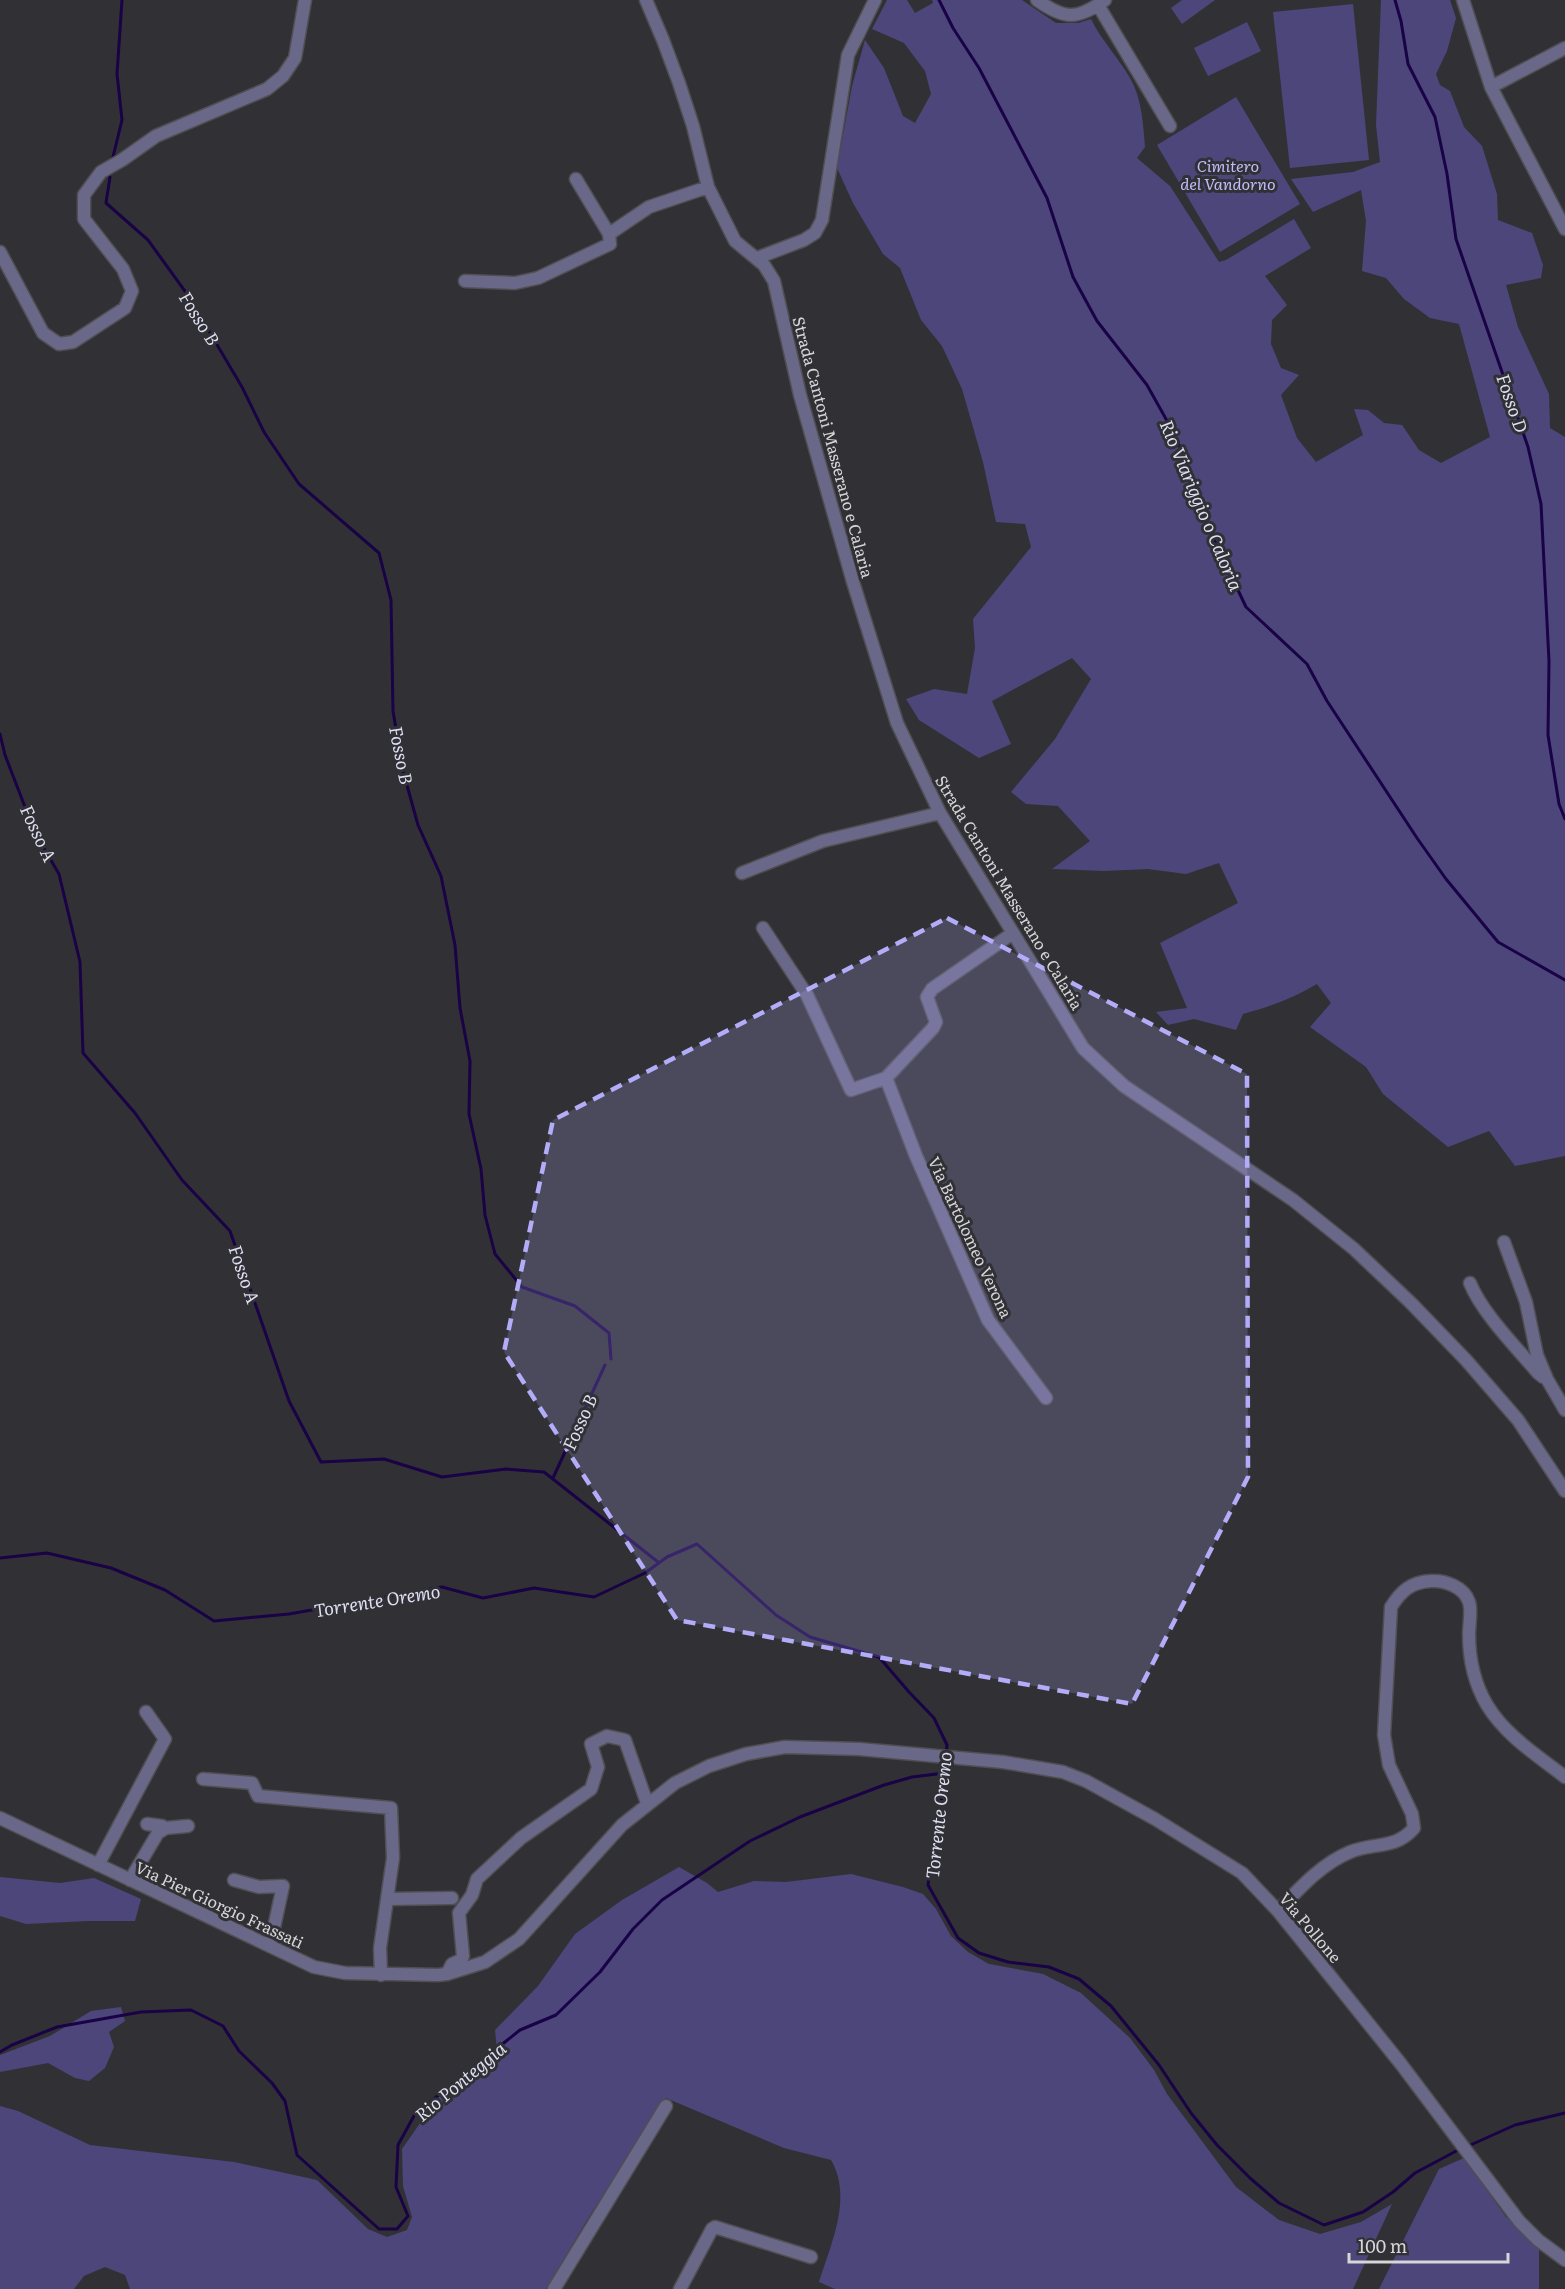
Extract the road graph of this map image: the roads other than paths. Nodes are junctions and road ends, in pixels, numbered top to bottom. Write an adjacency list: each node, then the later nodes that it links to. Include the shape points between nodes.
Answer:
1 (305, 0): 14 (street, via 295,58 283,76 267,89 156,136 101,172 84,195 84,219 123,269 132,291 124,308 73,342 59,344 44,333)
2 (646, 0): 11 (street, Strada Cantoni Masserano e Calaria, via 679,83)
3 (875, 0): 15 (street, via 848,55 822,220 815,233 804,240)
4 (1037, 0): 6 (street, via 1066,16 1077,16)
5 (1463, 0): 8 (street)
6 (1102, 3): 9 (street)
7 (1565, 48): 8 (street)
8 (1491, 87): 12 (street)
9 (1170, 126)
10 (576, 179): 13 (street)
11 (708, 187): 13 (street, via 649,207); 15 (street, Strada Cantoni Masserano e Calaria, via 735,241)
12 (1565, 229)
13 (609, 234): 16 (street, via 610,244 538,278 515,283)
14 (0, 252)
15 (757, 258): 17 (street, Strada Cantoni Masserano e Calaria, via 774,281 800,395 897,723)
16 (465, 281)
17 (940, 813): 18 (street, via 823,841); 20 (street, Strada Cantoni Masserano e Calaria)
18 (742, 873)
19 (763, 928): 21 (street, via 807,995 851,1090)
20 (1013, 933): 21 (street, via 932,988 927,997 936,1022 933,1028); 27 (street, Strada Cantoni Masserano e Calaria, via 1083,1048 1095,1061 1124,1086 1293,1200 1354,1249 1466,1359 1518,1420)
21 (886, 1078): 25 (street, Via Bartolomeo Verona, via 988,1320)
22 (1504, 1242): 24 (street, via 1526,1302 1537,1355)
23 (1470, 1283): 24 (street, via 1504,1333)
24 (1547, 1379): 26 (street)
25 (1046, 1398)
26 (1565, 1410)
27 (1563, 1484)
28 (146, 1712): 36 (street, via 165,1739)
29 (1565, 1777): 41 (street, via 1514,1737 1487,1706 1471,1664 1470,1602 1462,1591 1445,1582 1412,1584 1399,1593 1391,1607 1384,1735 1389,1765 1412,1814 1414,1828 1397,1842 1351,1851 1328,1865)
30 (202, 1779): 40 (street, via 252,1783 258,1796 391,1808 393,1858)
31 (647, 1803): 41 (street, Via Pollone, via 675,1782 709,1766 785,1747 859,1749 1034,1765 1086,1781 1155,1819 1242,1873); 44 (street, Via Pier Giorgio Frassati, via 614,1833 519,1939 484,1962); 44 (street, via 625,1740 607,1736 591,1744 598,1767 591,1789 521,1838 477,1879 472,1895 459,1913 463,1956)
32 (0, 1818): 36 (street, Via Pier Giorgio Frassati)
33 (147, 1824): 35 (street, via 162,1826)
34 (188, 1826): 35 (street, via 166,1828)
35 (158, 1833): 37 (street)
36 (98, 1865): 37 (street, Via Pier Giorgio Frassati)
37 (130, 1880): 42 (street, Via Pier Giorgio Frassati)
38 (234, 1880): 42 (street, via 259,1887 283,1886)
39 (452, 1898): 40 (street)
40 (388, 1899): 43 (street, via 380,1948)
41 (1278, 1911): 47 (street, Via Pollone, via 1455,2133 1519,2221)
42 (270, 1946): 43 (street, Via Pier Giorgio Frassati, via 314,1967)
43 (381, 1975): 44 (street, Via Pier Giorgio Frassati)
44 (442, 1975)
45 (666, 2106): 48 (street)
46 (811, 2257): 49 (street, via 715,2227)
47 (1565, 2260)
48 (554, 2289)
49 (680, 2289)

